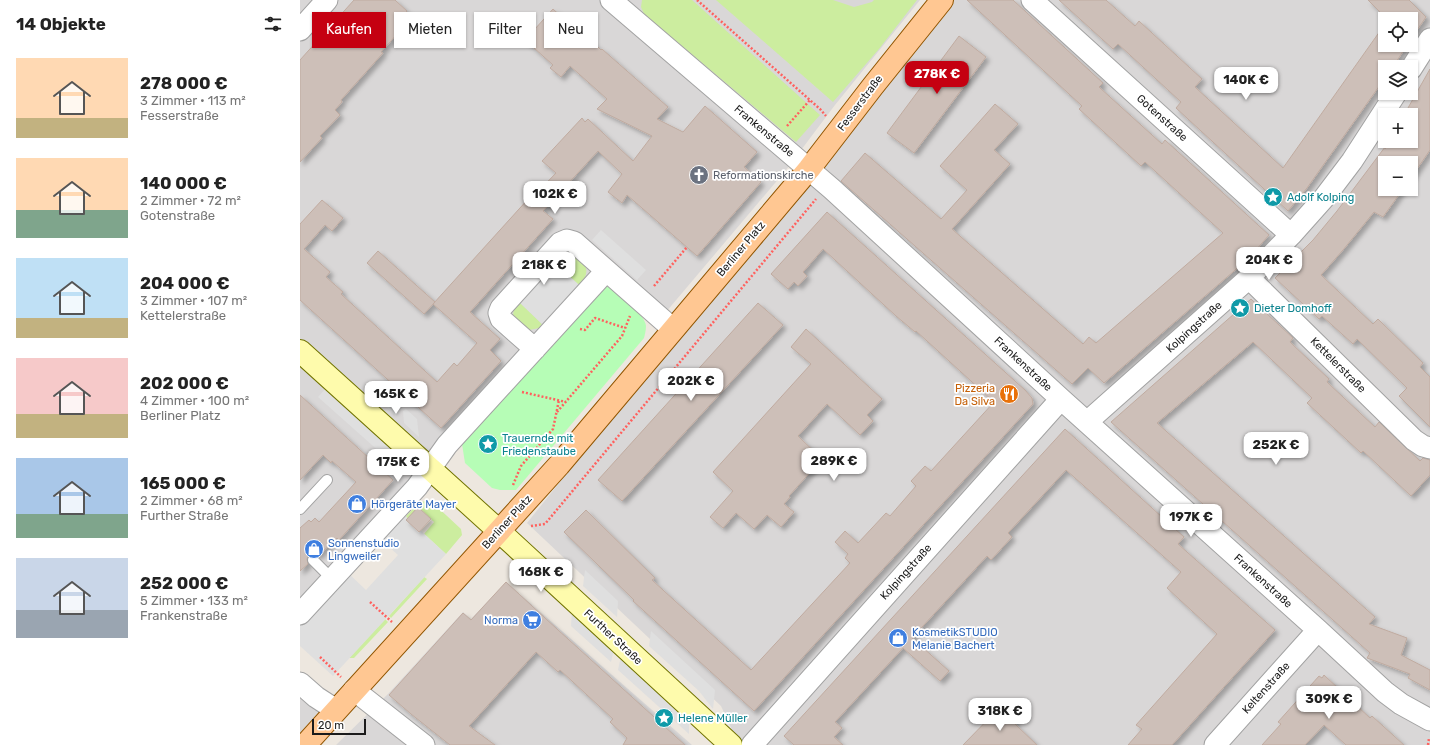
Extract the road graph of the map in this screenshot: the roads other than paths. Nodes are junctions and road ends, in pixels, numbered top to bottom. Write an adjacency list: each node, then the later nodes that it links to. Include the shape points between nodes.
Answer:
1 (327, 0): 5 (street)
2 (942, 0): 9 (main road, Fesserstraße)
3 (1032, 0): 10 (street, Gotenstraße)
4 (616, 2): 9 (street, Frankenstraße)
5 (300, 30)
6 (1430, 39): 7 (street)
7 (1417, 60)
8 (1392, 100): 10 (street, Kolpingstraße, via 1352,161)
9 (809, 169): 13 (main road, Berliner Platz); 16 (street, Frankenstraße)
10 (1291, 235): 12 (street, Kolpingstraße)
11 (606, 271): 13 (street); 14 (street); 14 (street, via 574,242 567,240 560,243 499,313 501,318)
12 (1249, 278): 17 (street, Kolpingstraße); 18 (street, Kettelerstraße, via 1414,440)
13 (673, 329): 22 (main road, Berliner Platz, via 559,465)
14 (535, 349): 19 (street, via 447,445)
15 (300, 351): 19 (main road, Further Straße)
16 (1061, 399): 17 (street, Frankenstraße); 34 (street, Kolpingstraße)
17 (1087, 422): 26 (street, Frankenstraße)
18 (1430, 448)
19 (430, 469): 22 (main road, Further Straße); 24 (street, via 417,487)
20 (327, 480): 21 (lane)
21 (300, 509)
22 (499, 531): 28 (main road, Berliner Platz); 33 (main road, Further Straße)
23 (313, 560): 24 (lane)
24 (332, 579): 25 (street)
25 (300, 614)
26 (1318, 630): 30 (street, Frankenstraße, via 1385,692); 35 (street, Keltenstraße)
27 (300, 683): 29 (street)
28 (354, 690): 29 (main road, Berliner Platz); 32 (street)
29 (336, 710): 31 (main road, Berliner Platz)
30 (1430, 720)
31 (304, 745)
32 (424, 745)
33 (731, 745)
34 (752, 745)
35 (1215, 745)

